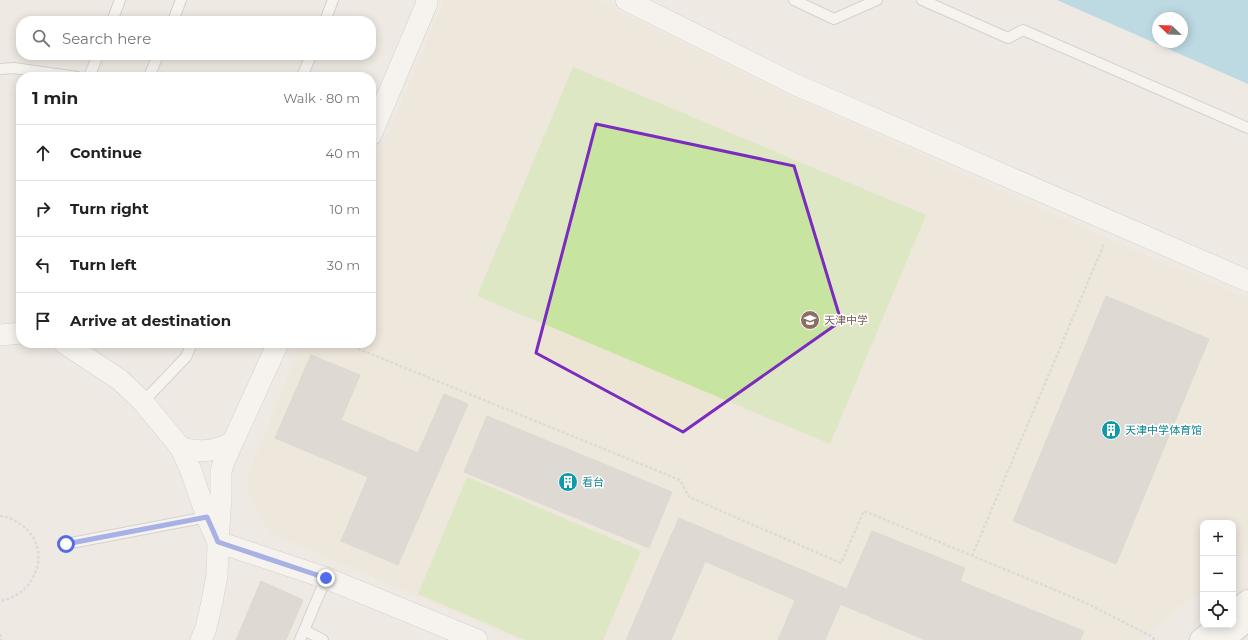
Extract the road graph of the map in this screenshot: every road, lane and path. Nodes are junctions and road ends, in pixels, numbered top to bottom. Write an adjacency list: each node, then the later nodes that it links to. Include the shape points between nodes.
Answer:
1 (120, 0): 9 (lane)
2 (181, 0): 10 (lane)
3 (333, 0): 11 (lane)
4 (426, 0): 20 (street, via 427,3)
5 (626, 0): 23 (street, via 794,84)
6 (794, 0): 7 (lane, via 834,18)
7 (877, 0)
8 (922, 0): 21 (lane, via 1008,38 1023,30)
9 (114, 16)
10 (174, 16)
11 (327, 16)
12 (96, 60): 17 (lane)
13 (156, 60): 18 (lane)
14 (309, 60): 19 (lane)
15 (0, 69): 16 (lane)
16 (42, 72)
17 (91, 72)
18 (151, 72)
19 (304, 72)
20 (376, 124)
21 (1248, 128)
22 (1104, 244): 37 (path)
23 (1248, 281)
24 (16, 333): 25 (street)
25 (0, 335)
26 (72, 348): 30 (street, via 120,380)
27 (190, 348): 30 (lane, via 186,357)
28 (276, 348): 31 (street)
29 (356, 348): 37 (path, via 680,480 689,497 841,563 864,511)
30 (143, 402): 32 (street)
31 (232, 443): 32 (street, via 202,452); 35 (street, via 221,471)
32 (181, 448): 34 (street)
33 (0, 516): 40 (path, via 16,520 27,529 35,541 38,555 37,569 31,582 21,593)
34 (207, 517): 35 (street); 36 (lane)
35 (218, 542): 38 (street); 47 (street, via 217,575 206,628)
36 (66, 544)
37 (972, 556): 50 (path, via 1084,602)
38 (326, 578): 45 (lane); 49 (street)
39 (1248, 601): 41 (main road)
40 (0, 602)
41 (1236, 611)
42 (1248, 619): 52 (main road)
43 (1215, 628): 51 (main road)
44 (0, 634): 46 (path)
45 (302, 635): 48 (lane)
46 (1, 640)
47 (200, 640)
48 (323, 640)
49 (477, 640)
50 (1155, 640)
51 (1201, 640)
52 (1223, 640)

